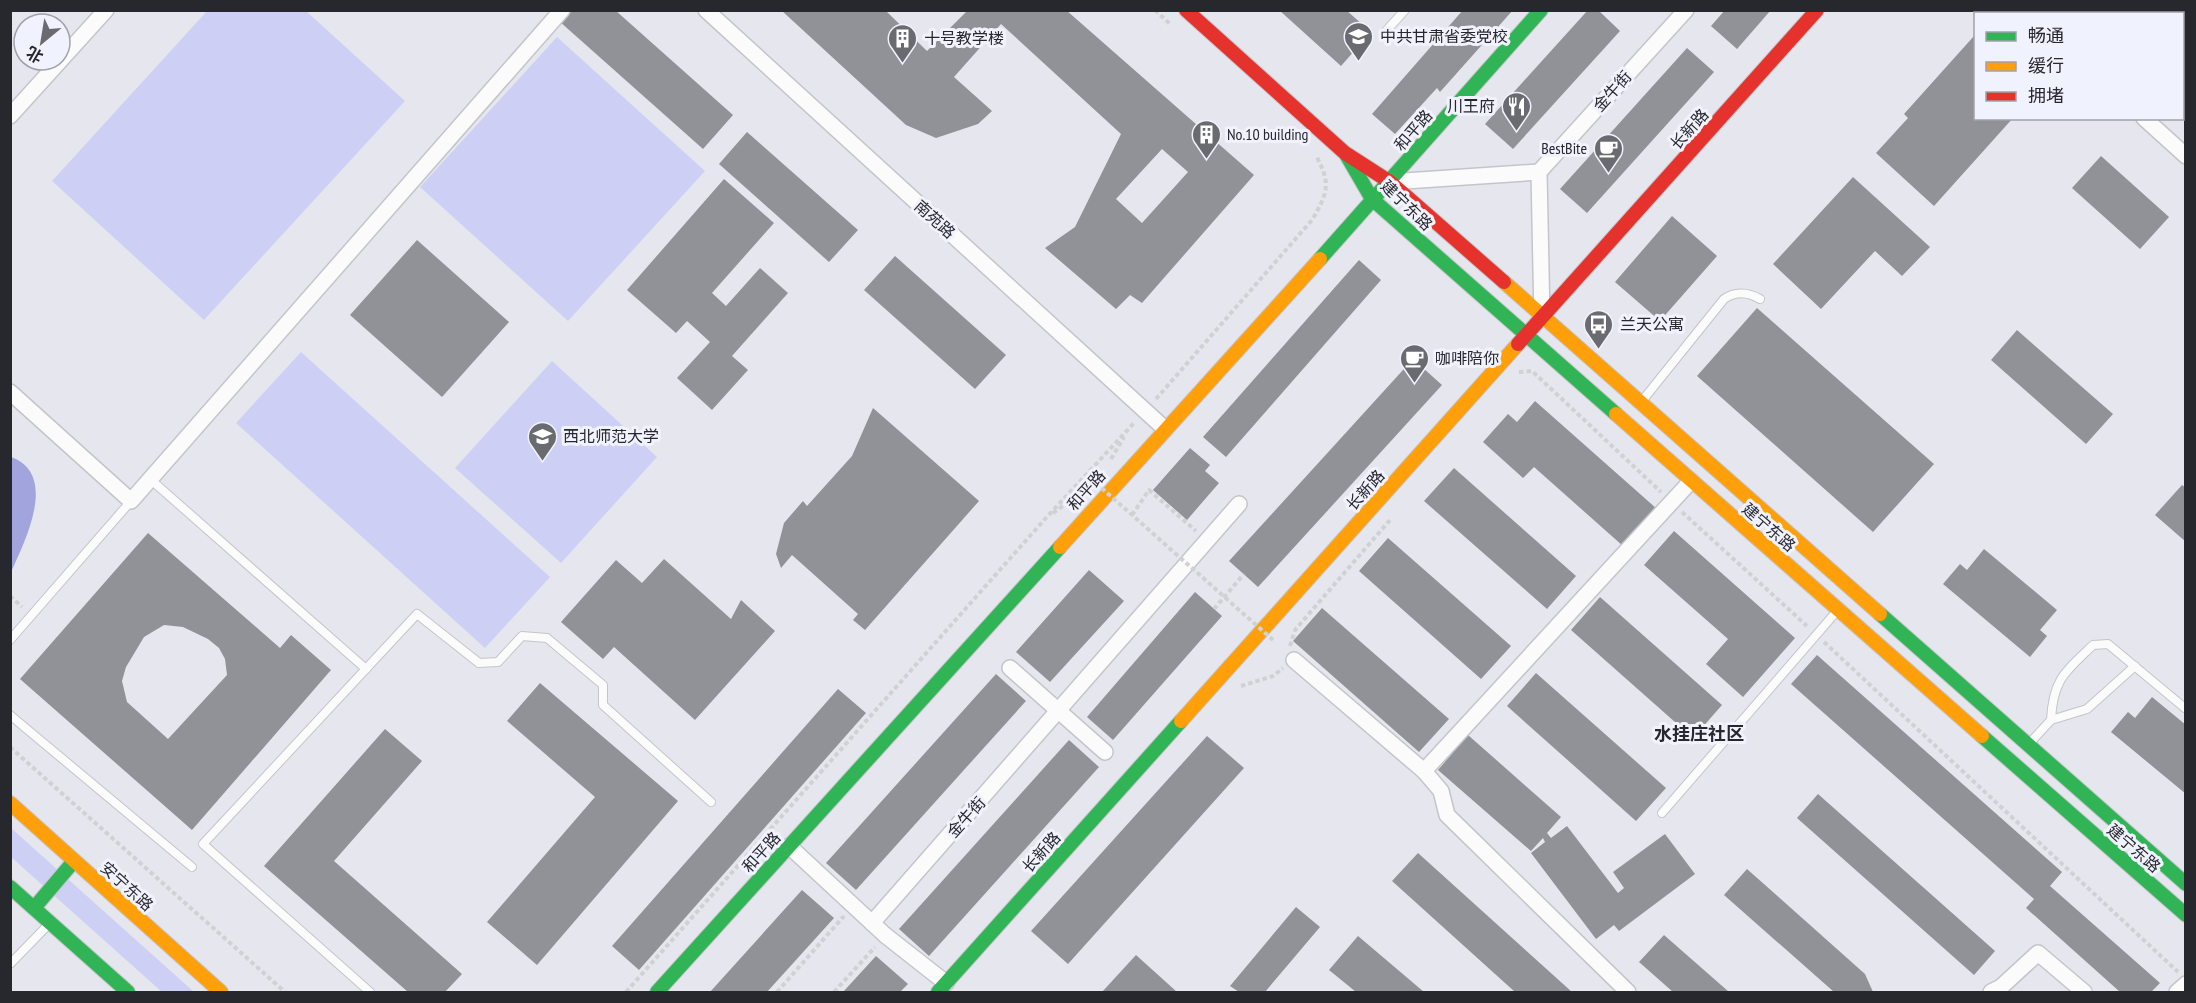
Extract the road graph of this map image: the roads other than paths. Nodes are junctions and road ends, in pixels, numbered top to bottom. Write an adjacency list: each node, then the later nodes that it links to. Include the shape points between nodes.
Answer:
1 (106, 10): 10 (street)
2 (562, 10): 23 (street)
3 (706, 10): 22 (street, 南苑路)
4 (1186, 10): 12 (main road, 建宁东路)
5 (1405, 10): 9 (lane)
6 (1541, 10): 15 (main road, 和平路)
7 (1686, 10): 14 (street, 金牛街)
8 (1817, 10): 18 (main road, 长新路)
9 (1386, 31)
10 (10, 116)
11 (2146, 120): 13 (street)
12 (1346, 153): 15 (main road, 建宁东路); 16 (main road, 建宁东路)
13 (2186, 156)
14 (1539, 172): 15 (street); 18 (street)
15 (1390, 182): 16 (main road, 和平路); 18 (main road, 建宁东路)
16 (1372, 199): 19 (main road, 建宁东路); 22 (main road, 和平路)
17 (1760, 299): 21 (lane, via 1736,293 1724,299)
18 (1542, 319): 19 (main road, 长新路); 21 (main road, 建宁东路)
19 (1527, 336): 24 (main road, 建宁东路); 54 (main road, 长新路)
20 (10, 392): 25 (street)
21 (1639, 405): 37 (main road, 建宁东路)
22 (1164, 428): 43 (main road, 和平路)
23 (150, 479): 25 (street); 32 (lane)
24 (1691, 481): 27 (main road, 建宁东路); 39 (street)
25 (131, 501): 28 (lane)
26 (1239, 504): 34 (street, 金牛街)
27 (1838, 610): 42 (lane); 49 (main road, 建宁东路)
28 (10, 640)
29 (1294, 660): 39 (street)
30 (2135, 666): 33 (lane); 36 (lane, via 2087,709); 36 (lane, via 2108,644 2093,645 2063,674 2052,695)
31 (1010, 668): 34 (street)
32 (366, 669): 40 (lane, via 417,614 479,663 498,662 522,636 547,638 603,685 603,705); 57 (lane, via 203,844)
33 (2186, 709)
34 (1059, 712): 38 (street); 51 (street, 金牛街)
35 (10, 715): 45 (lane)
36 (2051, 720): 37 (lane)
37 (2027, 746): 46 (main road, 建宁东路)
38 (1105, 752)
39 (1424, 771): 59 (street, via 1441,791 1447,815)
40 (711, 802)
41 (10, 804): 44 (main road, 安宁东路)
42 (1662, 813)
43 (789, 846): 51 (street); 58 (main road, 和平路)
44 (74, 861): 48 (main road); 56 (main road, 安宁东路)
45 (192, 867)
46 (2186, 884)
47 (10, 887): 48 (main road)
48 (34, 908): 50 (main road)
49 (2186, 915)
50 (50, 923): 52 (lane); 55 (main road)
51 (872, 923): 54 (street)
52 (10, 964)
53 (2186, 984): 62 (street)
54 (945, 988)
55 (128, 993)
56 (221, 993)
57 (370, 993)
58 (657, 993)
59 (1628, 993)
60 (1990, 993): 61 (street, via 2038,953)
61 (2084, 993)
62 (2177, 993)

